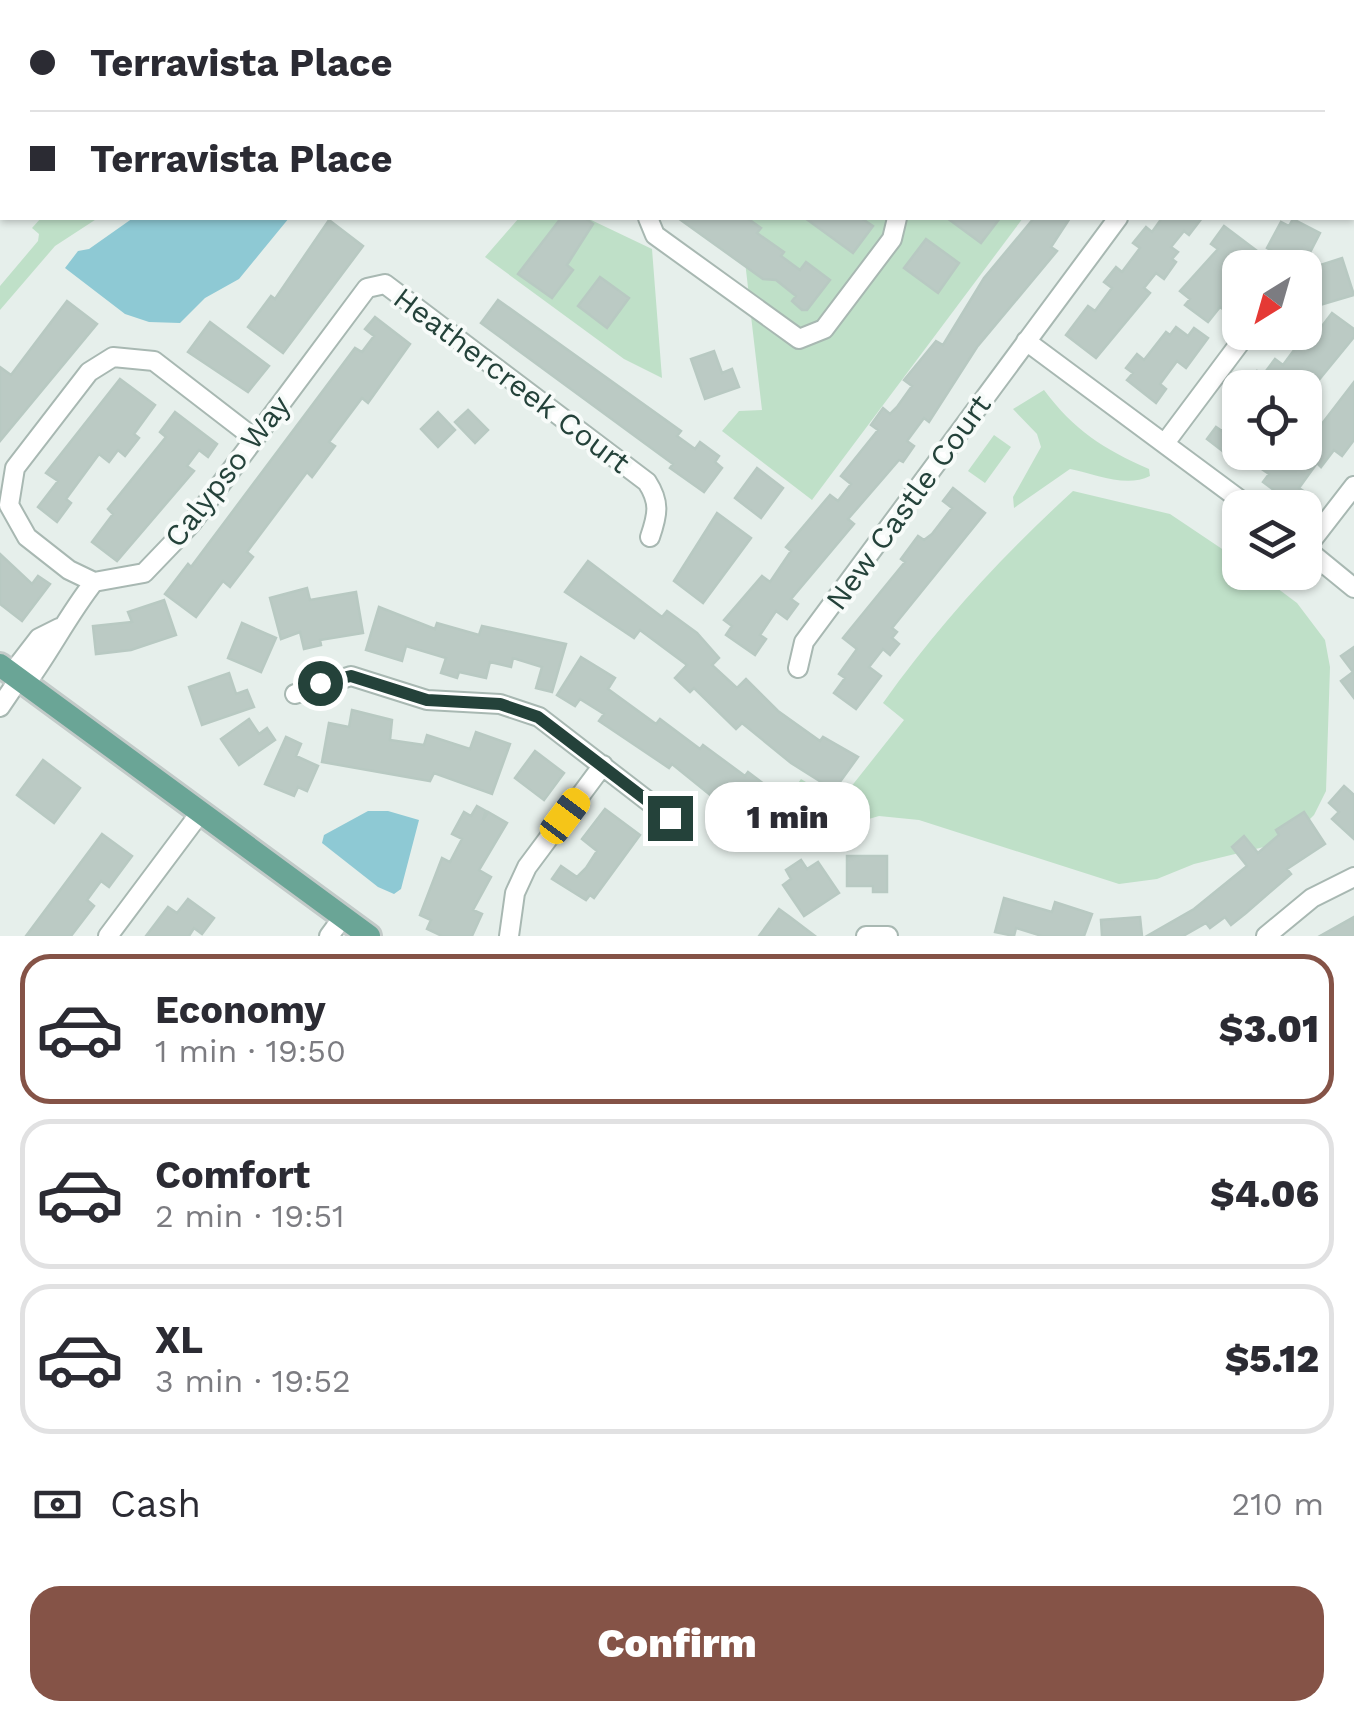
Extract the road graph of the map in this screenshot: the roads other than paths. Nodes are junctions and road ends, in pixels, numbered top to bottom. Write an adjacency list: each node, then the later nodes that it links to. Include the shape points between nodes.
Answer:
1 (649, 220): 2 (street, via 654,235 799,339 824,330 892,239)
2 (897, 220)
3 (1117, 220): 5 (street, New Castle Court)
4 (376, 283): 7 (street, Calypso Way); 12 (street, Heathercreek Court, via 647,482 658,508)
5 (1026, 341): 8 (street); 16 (street, New Castle Court, via 804,642)
6 (1235, 350): 8 (street)
7 (254, 438): 14 (street, Calypso Way, via 144,573); 14 (street, via 154,362 121,356 89,372 16,468 8,495 27,537)
8 (1165, 443): 10 (street)
9 (1354, 486): 11 (street)
10 (1228, 490)
11 (1322, 527)
12 (650, 537)
13 (1322, 561): 15 (street)
14 (94, 582): 17 (street, via 58,628 53,646)
15 (1354, 588)
16 (798, 668)
17 (14, 675): 19 (street); 21 (main road)
18 (295, 694): 20 (street, via 351,676 427,700 500,704 538,717)
19 (0, 707)
20 (603, 765): 22 (street); 27 (street, via 527,866)
21 (200, 812): 24 (main road); 25 (street)
22 (670, 818)
23 (1354, 876): 30 (street, via 1312,898)
24 (336, 927): 26 (main road)
25 (108, 936)
26 (369, 936)
27 (509, 936)
28 (866, 936): 29 (street)
29 (888, 936)
30 (1266, 936)

